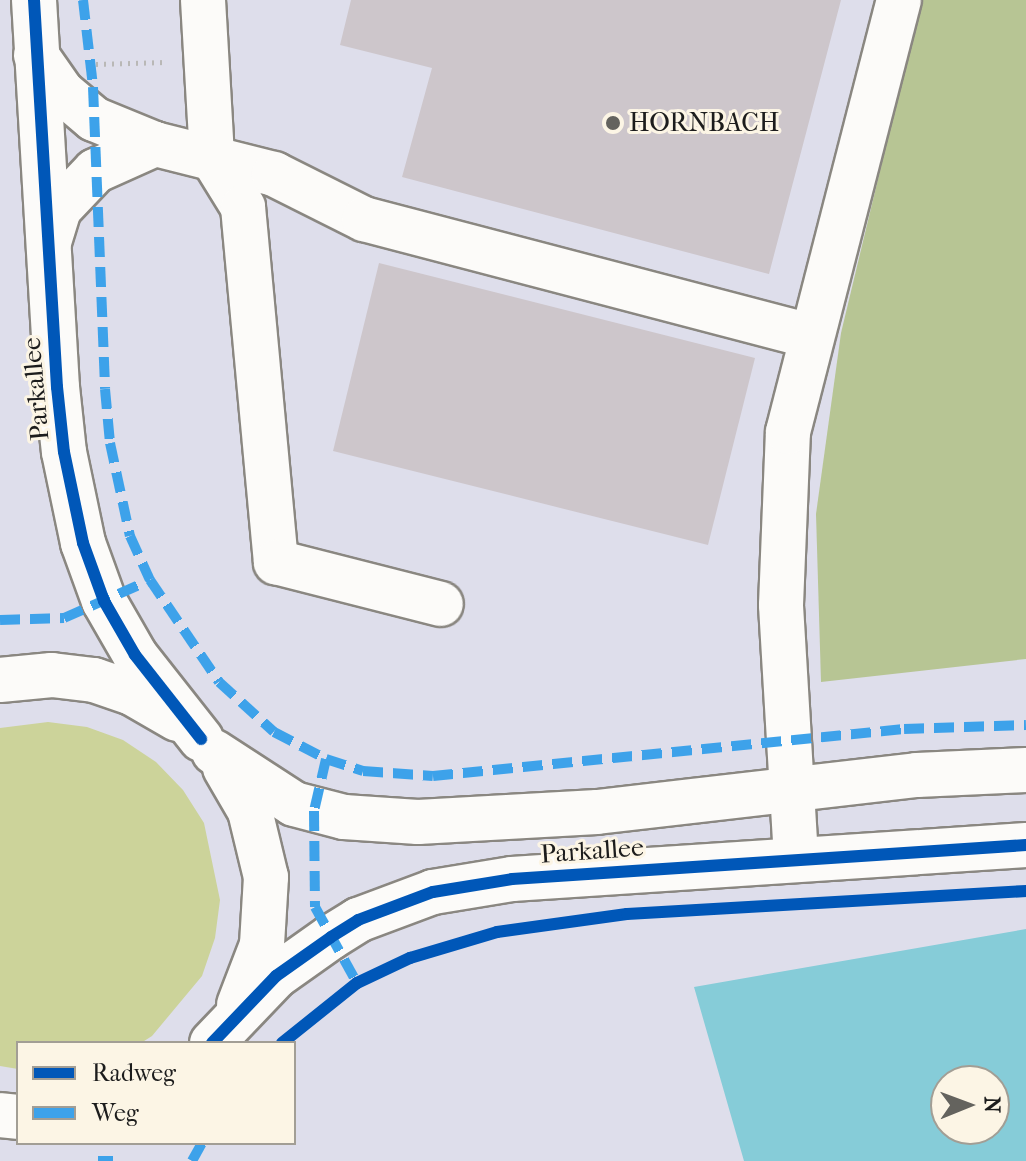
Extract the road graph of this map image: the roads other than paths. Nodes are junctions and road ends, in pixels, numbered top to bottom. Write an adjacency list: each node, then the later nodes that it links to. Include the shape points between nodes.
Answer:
1 (34, 0): 4 (street, Parkallee)
2 (203, 0): 6 (street)
3 (899, 0): 8 (street)
4 (36, 55): 5 (street, via 62,92 94,119); 7 (street, Parkallee)
5 (155, 144): 6 (street); 7 (street, via 95,171 59,209)
6 (212, 157): 8 (street, via 274,174 364,219); 9 (street, via 243,207 276,562)
7 (48, 244): 11 (street, Parkallee, via 64,452 83,543 104,601 135,655)
8 (811, 336): 13 (street, via 788,432 781,605)
9 (441, 604)
10 (0, 680): 11 (street, Parkallee, via 52,675 94,680 169,713)
11 (207, 746): 13 (street, Parkallee, via 294,804 374,820 597,812); 16 (street, Parkallee, via 250,811 266,877 267,911 252,978)
12 (1026, 770): 13 (street, Parkallee)
13 (789, 789): 15 (street)
14 (1026, 845): 15 (street, Parkallee)
15 (796, 858): 16 (street, Parkallee, via 512,879 433,892 331,937 276,976)
16 (215, 1040)

